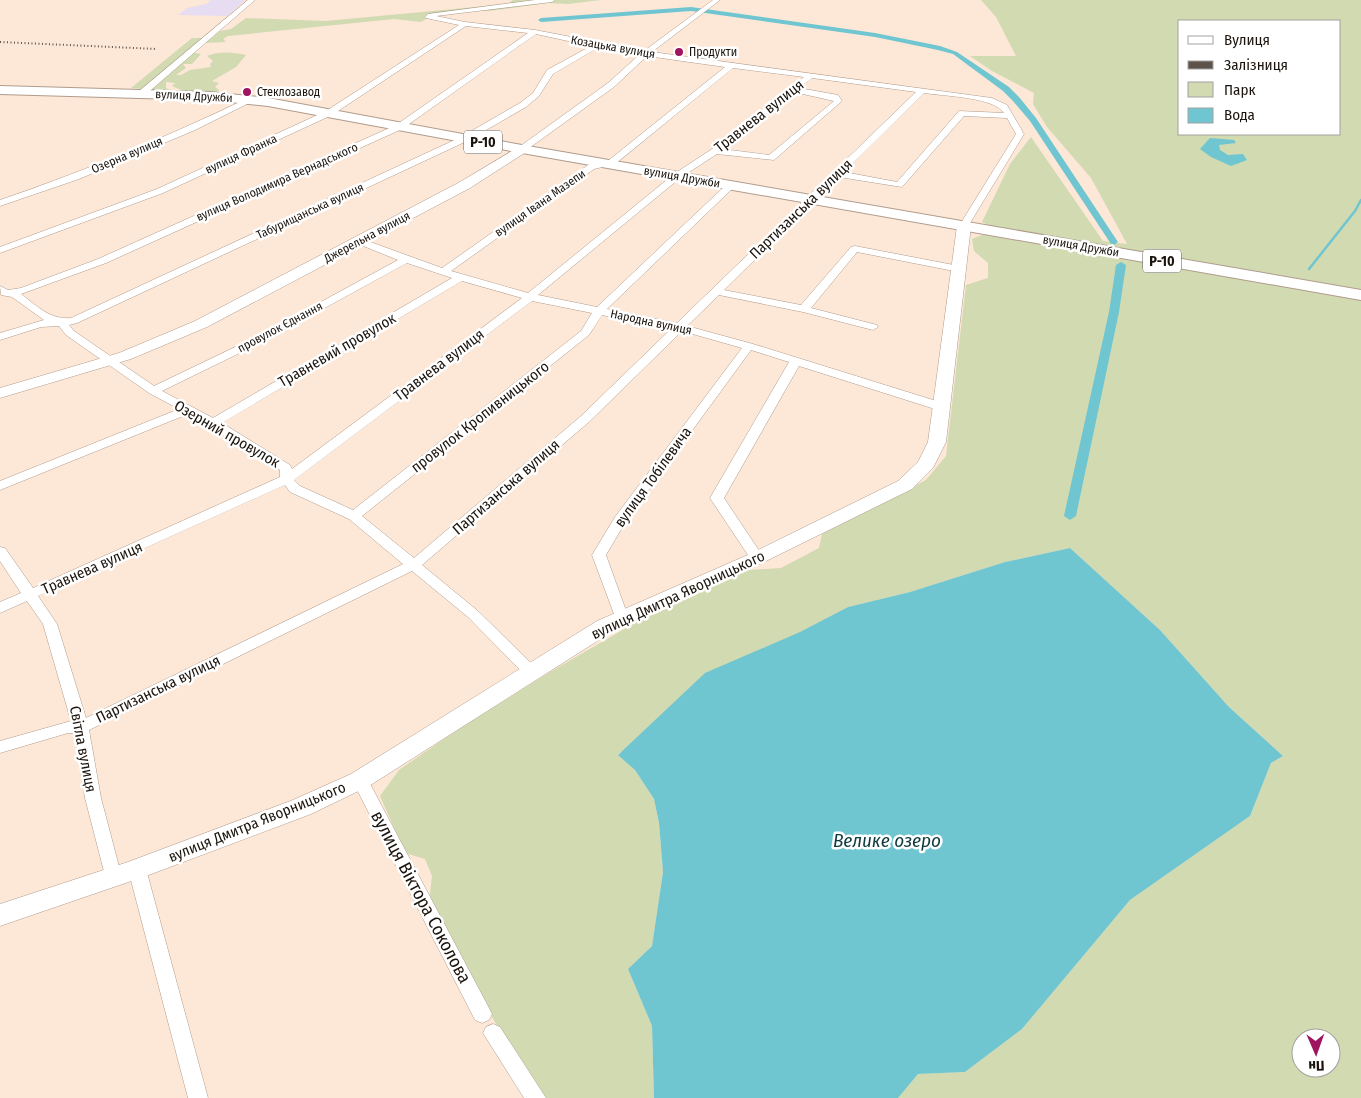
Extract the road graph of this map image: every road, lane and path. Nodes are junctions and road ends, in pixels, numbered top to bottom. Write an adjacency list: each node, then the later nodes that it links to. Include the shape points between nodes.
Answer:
1 (252, 0): 13 (street)
2 (552, 0): 4 (street, Козацька вулиця, via 434,13 428,17)
3 (717, 0): 7 (street, Джерельна вулиця)
4 (465, 24): 5 (street, Козацька вулиця); 16 (street, вулиця Франка)
5 (534, 32): 6 (street, Козацька вулиця); 18 (street, вулиця Володимира Вернадського)
6 (598, 45): 7 (street, Козацька вулиця); 19 (street, Табурищанська вулиця, via 550,72 536,94 523,105)
7 (646, 53): 8 (street, Козацька вулиця); 20 (street, Джерельна вулиця, via 611,85)
8 (733, 64): 9 (street, Козацька вулиця); 22 (street, вулиця Івана Мазепи)
9 (811, 75): 11 (street, Травнева вулиця); 12 (street, Козацька вулиця)
10 (0, 90): 13 (main road, вулиця Дружби / Р-10)
11 (794, 90): 21 (street, Травнева вулиця); 21 (street, via 834,96 838,101 772,158)
12 (923, 90): 15 (street, Козацька вулиця, via 992,100); 23 (street, Партизанська вулиця)
13 (140, 94): 14 (main road, вулиця Дружби / Р-10)
14 (251, 100): 16 (main road, вулиця Дружби / Р-10); 27 (street, Озерна вулиця, via 76,177)
15 (1004, 107): 17 (street, вулиця Дмитра Яворницького)
16 (329, 113): 18 (main road, вулиця Дружби / Р-10); 30 (street, вулиця Франка, via 160,191)
17 (1010, 116): 23 (street, via 962,113 899,185); 28 (street, вулиця Дмитра Яворницького, via 1020,134)
18 (399, 127): 19 (main road, вулиця Дружби / Р-10); 35 (street, вулиця Володимира Вернадського, via 102,262 23,292)
19 (464, 139): 20 (main road, вулиця Дружби / Р-10); 41 (street, Табурищанська вулиця, via 82,317)
20 (522, 150): 22 (main road, вулиця Дружби / Р-10); 29 (main road, Джерельна вулиця, via 466,185)
21 (715, 151): 24 (street, Травнева вулиця)
22 (607, 163): 24 (main road, вулиця Дружби / Р-10); 33 (street, вулиця Івана Мазепи, via 591,167)
23 (838, 174): 26 (street, Партизанська вулиця)
24 (677, 176): 25 (main road, вулиця Дружби / Р-10); 38 (street, Травнева вулиця)
25 (730, 186): 26 (main road, вулиця Дружби / Р-10); 40 (street, провулок Кропивницького)
26 (810, 199): 28 (main road, вулиця Дружби / Р-10); 36 (street, Партизанська вулиця)
27 (0, 202)
28 (964, 226): 32 (main road, вулиця Дмитра Яворницького); 37 (main road, вулиця Дружби / Р-10)
29 (359, 241): 31 (street, Народна вулиця); 46 (main road, Джерельна вулиця, via 201,324)
30 (0, 250)
31 (406, 260): 33 (street, Народна вулиця); 48 (street, провулок Єднання, via 264,337)
32 (959, 269): 39 (street, via 855,249); 50 (main road, вулиця Дмитра Яворницького)
33 (443, 272): 34 (street, Народна вулиця)
34 (461, 277): 38 (street, Народна вулиця); 52 (street, Травневий провулок)
35 (2, 292): 41 (street, Озерний провулок, via 15,295 46,318)
36 (715, 292): 39 (street); 42 (street, Партизанська вулиця)
37 (1361, 295)
38 (530, 297): 40 (street, Народна вулиця); 53 (street, Травнева вулиця)
39 (804, 309): 43 (street)
40 (599, 310): 42 (street, Народна вулиця); 55 (street, провулок Кропивницького, via 585,333)
41 (62, 322): 44 (street, Табурищанська вулиця, via 40,324); 46 (street, Озерний провулок, via 70,334)
42 (679, 327): 45 (street, Народна вулиця); 58 (street, Партизанська вулиця, via 585,419)
43 (873, 327)
44 (0, 337)
45 (749, 346): 47 (street, Народна вулиця); 61 (street, вулиця Тобілевича, via 620,520 599,556)
46 (108, 360): 48 (street, Озерний провулок); 49 (main road, Джерельна вулиця)
47 (796, 360): 50 (street, Народна вулиця); 57 (street, via 717,498)
48 (153, 391): 51 (street, Озерний провулок)
49 (0, 393)
50 (942, 407): 57 (main road, вулиця Дмитра Яворницького, via 938,442 926,464 905,485)
51 (188, 410): 52 (street, Озерний провулок); 54 (street)
52 (213, 423): 53 (street, Озерний провулок, via 286,468)
53 (287, 479): 55 (street, Озерний провулок, via 295,489); 59 (street, Травнева вулиця)
54 (0, 486)
55 (354, 516): 58 (street, Озерний провулок)
56 (0, 551): 59 (street, Травнева вулиця)
57 (757, 558): 61 (main road, вулиця Дмитра Яворницького)
58 (414, 564): 62 (street, Озерний провулок, via 473,614); 63 (street, Партизанська вулиця)
59 (31, 596): 60 (street, Травнева вулиця); 63 (street, Світла вулиця, via 50,624)
60 (0, 608)
61 (622, 618): 62 (main road, вулиця Дмитра Яворницького)
62 (531, 672): 65 (main road, вулиця Дмитра Яворницького)
63 (82, 727): 64 (street, Партизанська вулиця, via 68,727); 67 (street, Світла вулиця, via 92,798)
64 (0, 747)
65 (360, 780): 66 (main road, вулиця Дмитра Яворницького, via 302,807); 69 (street, вулиця Віктора Соколова)
66 (137, 869): 67 (main road, вулиця Дмитра Яворницького); 71 (street)
67 (113, 878): 68 (main road, вулиця Дмитра Яворницького)
68 (0, 915)
69 (482, 1014)
70 (493, 1033): 72 (street)
71 (198, 1098)
72 (536, 1098)

